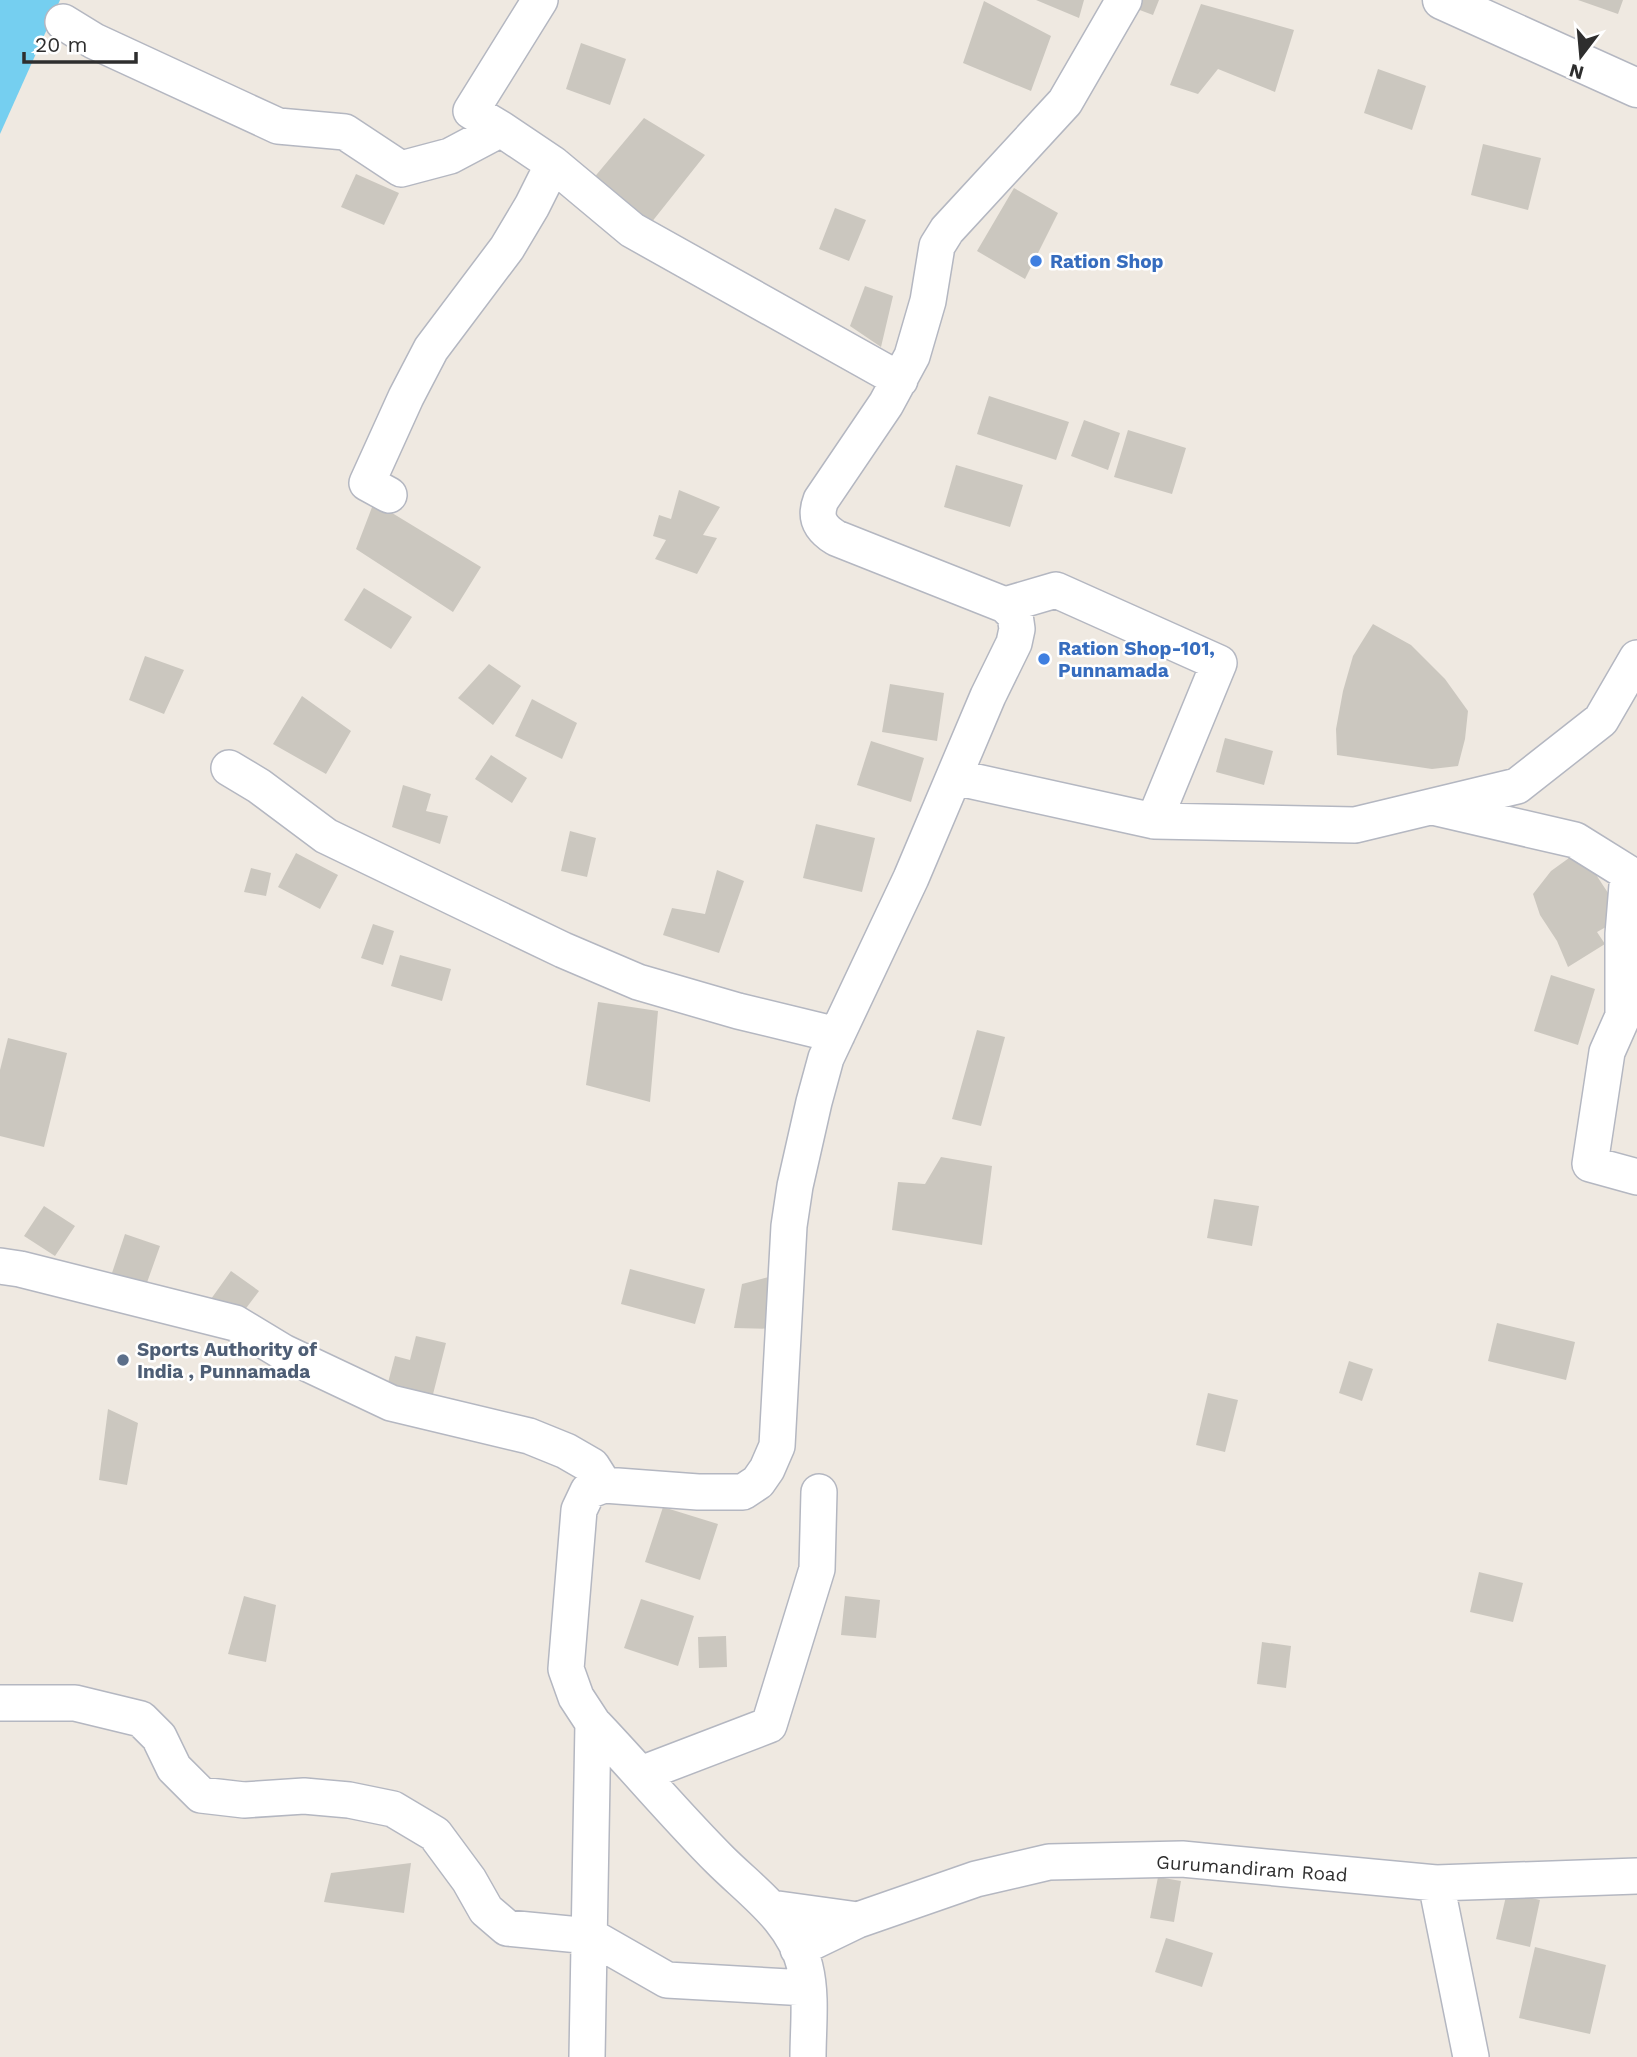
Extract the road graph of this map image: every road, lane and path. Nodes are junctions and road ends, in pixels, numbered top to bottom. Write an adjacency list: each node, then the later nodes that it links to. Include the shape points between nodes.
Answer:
1 (540, 0): 6 (street, via 471,111)
2 (1124, 0): 8 (street, via 1065,102 937,246 921,329)
3 (1442, 0): 5 (main road)
4 (63, 22): 6 (street, via 94,41 278,126 345,132 401,169 450,156)
5 (1637, 88)
6 (501, 129): 7 (street)
7 (553, 164): 8 (street, via 632,230); 9 (street, via 506,248 431,349 406,397 367,483)
8 (900, 380): 10 (street, via 821,500 818,520 836,538)
9 (389, 495)
10 (1005, 605): 13 (street, via 1015,615 1014,643); 15 (street, via 1056,590 1219,663)
11 (1633, 674): 14 (street, via 1601,720 1517,786)
12 (229, 768): 17 (street, via 326,836 563,950 638,982)
13 (954, 777): 15 (street); 17 (street)
14 (1431, 806): 15 (street, via 1355,825); 16 (street, via 1575,840 1628,873 1623,934)
15 (1154, 821)
16 (1632, 1008): 18 (street, via 1607,1052 1590,1164)
17 (837, 1035): 20 (street, via 826,1058 795,1185 777,1446 767,1469 743,1492)
18 (1637, 1177)
19 (0, 1266): 20 (street, via 234,1323 283,1352 391,1403 529,1436 566,1451 592,1466)
20 (604, 1485): 23 (street, via 588,1491 579,1510 566,1646 570,1683)
21 (819, 1492): 24 (street, via 817,1569 769,1725)
22 (0, 1703): 29 (street, via 75,1703 141,1719 159,1737 174,1768 201,1795 244,1800 304,1796 393,1809 435,1833 486,1910 507,1928)
23 (593, 1723): 24 (street); 29 (street)
24 (641, 1774): 27 (street)
25 (1637, 1876): 26 (street, Gurumandiram Road)
26 (1436, 1883): 28 (street, Gurumandiram Road, via 1182,1859 1049,1863 976,1879); 34 (street)
27 (771, 1908): 28 (street); 30 (street)
28 (858, 1920): 30 (street, Gurumandiram Road)
29 (590, 1936): 31 (street, via 667,1980); 32 (street)
30 (798, 1949): 31 (street)
31 (807, 1988): 33 (street)
32 (587, 2057)
33 (808, 2057)
34 (1471, 2057)

